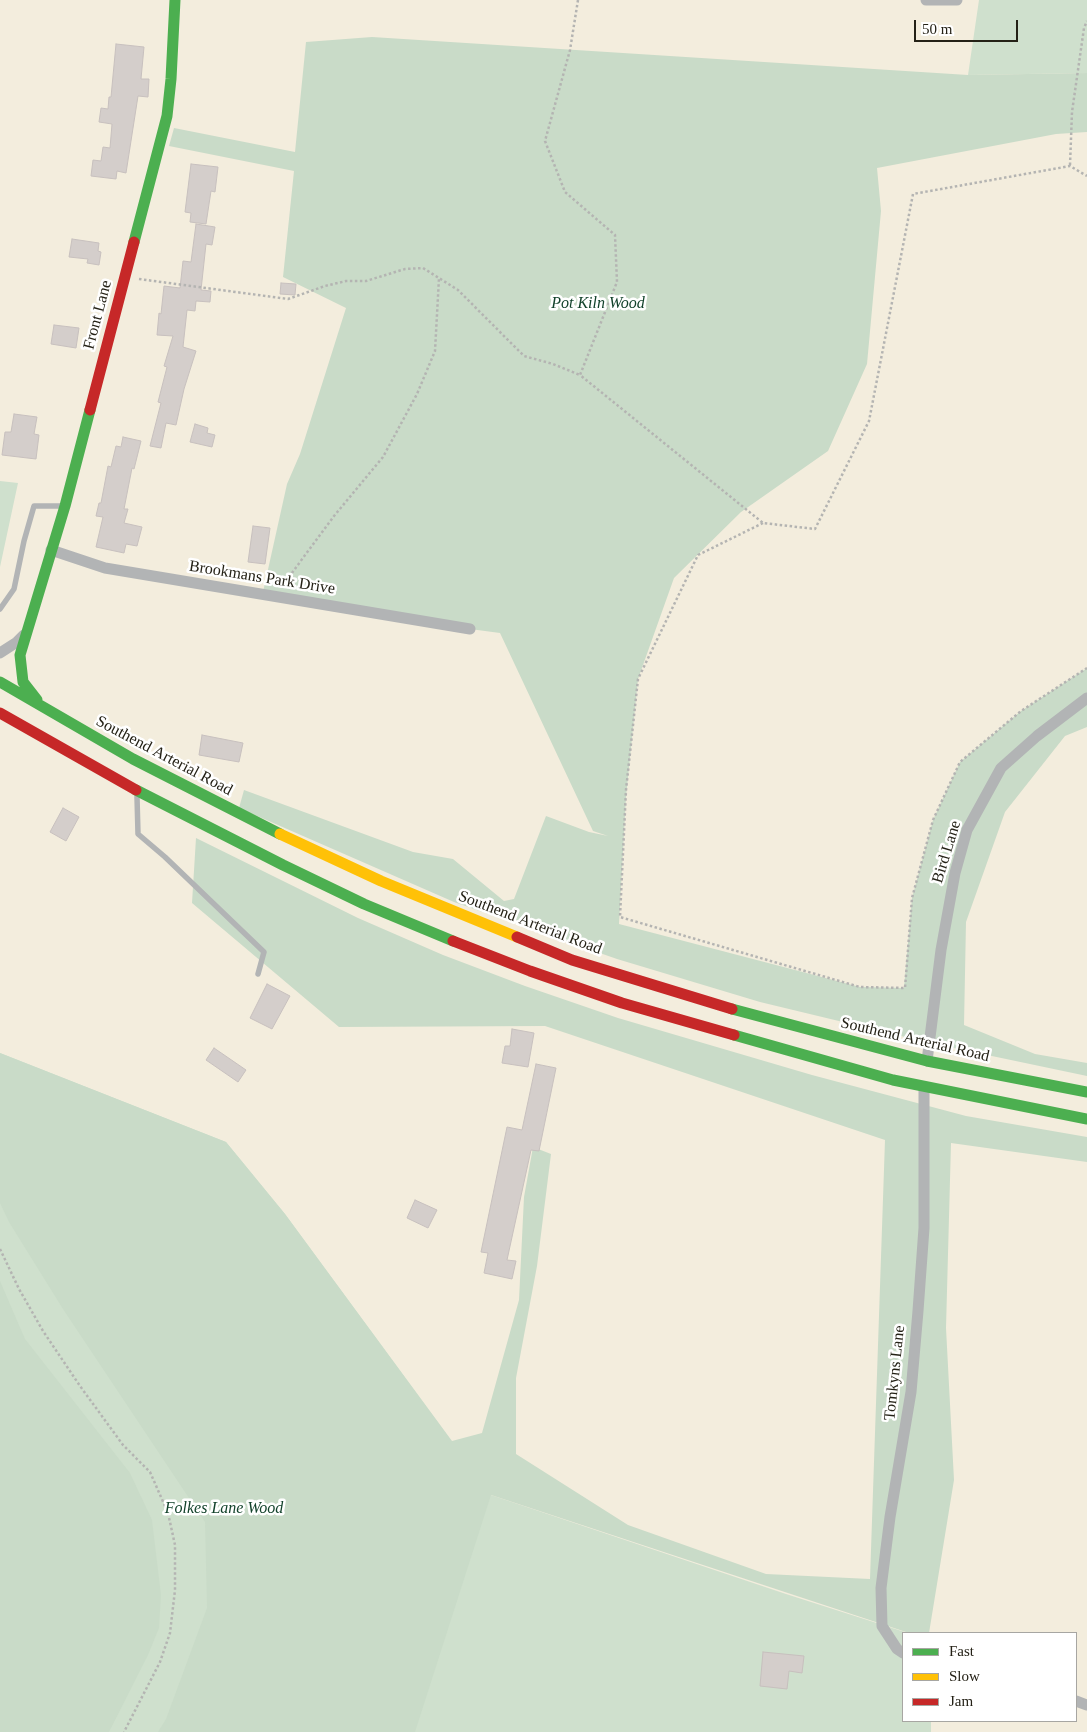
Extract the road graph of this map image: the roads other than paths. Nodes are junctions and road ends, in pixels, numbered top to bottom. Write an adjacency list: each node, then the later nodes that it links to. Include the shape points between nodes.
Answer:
1 (175, 0): 4 (main road, Front Lane, via 167,116)
2 (926, 0): 3 (street)
3 (957, 0)
4 (65, 506): 5 (main road, Front Lane); 6 (lane, via 34,506 14,589)
5 (51, 550): 7 (street, Brookmans Park Drive, via 105,568); 8 (main road, Front Lane)
6 (0, 609)
7 (470, 629)
8 (26, 632): 9 (street); 13 (main road, Front Lane, via 20,655 23,682 33,697)
9 (0, 653)
10 (0, 682): 13 (main road, Southend Arterial Road)
11 (1087, 698): 16 (street, Bird Lane, via 1001,768 967,830 951,892)
12 (0, 713): 14 (main road)
13 (54, 715): 16 (main road, Southend Arterial Road, via 132,759 298,843 572,960 749,1014)
14 (137, 791): 15 (lane, via 138,834 264,952); 17 (main road, via 364,904 530,971 622,1003)
15 (258, 974)
16 (927, 1061): 18 (main road, Southend Arterial Road)
17 (924, 1088): 19 (main road); 20 (street, Tomkyns Lane, via 924,1228 911,1392 882,1588 882,1626)
18 (1087, 1092)
19 (1087, 1120)
20 (902, 1652)

